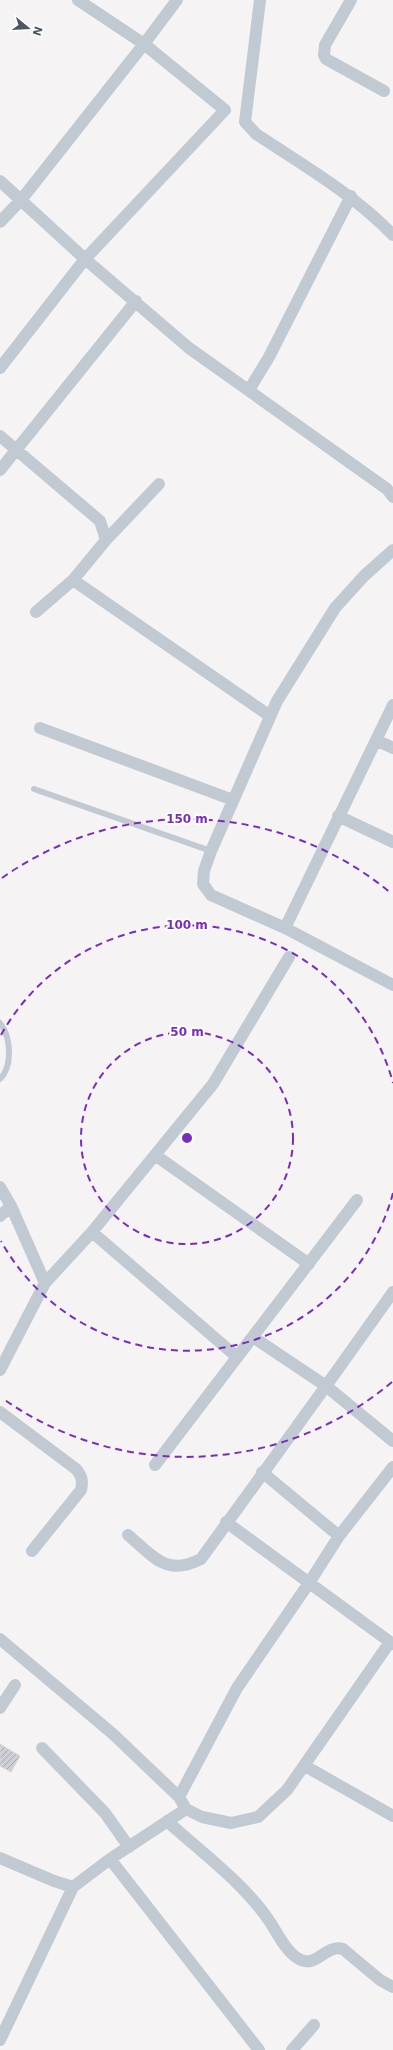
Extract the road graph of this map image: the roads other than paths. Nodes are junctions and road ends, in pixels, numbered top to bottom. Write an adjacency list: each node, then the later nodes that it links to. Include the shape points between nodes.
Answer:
1 (78, 0): 5 (street)
2 (177, 0): 5 (street)
3 (260, 0): 8 (street, via 245,122 256,134)
4 (351, 0): 6 (street, via 326,45 324,55 326,59)
5 (144, 44): 9 (street); 12 (street, via 225,110)
6 (384, 91)
7 (0, 181): 9 (street)
8 (351, 196): 11 (street); 15 (street, via 269,357)
9 (21, 200): 10 (street); 12 (street)
10 (0, 222)
11 (393, 235)
12 (85, 259): 13 (street); 14 (street)
13 (136, 301): 15 (street, via 189,348); 17 (street)
14 (0, 368)
15 (249, 390): 20 (street)
16 (0, 436): 17 (street)
17 (16, 449): 18 (street); 21 (street, via 100,521)
18 (0, 470)
19 (159, 484): 21 (street)
20 (391, 488)
21 (106, 540): 23 (street)
22 (393, 550): 26 (street, via 364,576 335,608)
23 (73, 580): 24 (street); 26 (street)
24 (36, 612)
25 (393, 704): 28 (street)
26 (270, 716): 31 (street)
27 (40, 728): 31 (street)
28 (376, 740): 29 (street); 32 (street)
29 (393, 748)
30 (34, 789): 34 (lane)
31 (233, 800): 34 (street)
32 (338, 816): 33 (street); 35 (street)
33 (393, 842)
34 (211, 852): 35 (street, via 204,871 203,884 211,895)
35 (285, 928): 37 (street)
36 (288, 957): 40 (street, via 213,1084)
37 (393, 986)
38 (0, 1023): 39 (lane, via 9,1044 8,1059)
39 (0, 1079)
40 (155, 1155): 45 (street); 46 (street)
41 (0, 1187): 43 (street)
42 (357, 1200): 46 (street)
43 (10, 1206): 44 (street); 47 (street)
44 (0, 1216)
45 (92, 1232): 47 (street); 50 (street)
46 (309, 1264): 49 (street)
47 (45, 1283): 51 (street)
48 (393, 1292): 52 (street)
49 (253, 1337): 50 (street); 52 (street)
50 (237, 1356): 55 (street)
51 (0, 1370)
52 (326, 1386): 54 (street); 57 (street)
53 (0, 1412): 61 (street, via 76,1469 83,1482 81,1490)
54 (393, 1441)
55 (155, 1465)
56 (393, 1468): 60 (street)
57 (262, 1472): 58 (street); 60 (street)
58 (226, 1522): 59 (street, via 201,1559 188,1566 174,1567 164,1564); 62 (street)
59 (128, 1535)
60 (339, 1536): 62 (street)
61 (32, 1551)
62 (309, 1583): 64 (street); 69 (street, via 237,1688)
63 (0, 1639): 69 (street, via 113,1734)
64 (392, 1643): 68 (street)
65 (15, 1685): 66 (street)
66 (0, 1708)
67 (42, 1748): 73 (street, via 105,1813)
68 (305, 1766): 70 (street, via 287,1790 258,1817 231,1823 202,1817); 71 (street)
69 (179, 1797): 70 (street)
70 (186, 1809): 72 (street)
71 (393, 1816)
72 (168, 1821): 73 (street); 77 (street, via 239,1886 266,1916 289,1950 300,1960 313,1961 333,1948 338,1948)
73 (129, 1847): 75 (street)
74 (0, 1858): 76 (street)
75 (110, 1859): 76 (street); 81 (street)
76 (73, 1887): 78 (street)
77 (393, 1988)
78 (4, 2022): 80 (street)
79 (314, 2025): 82 (street)
80 (0, 2040)
81 (259, 2050)
82 (292, 2050)

